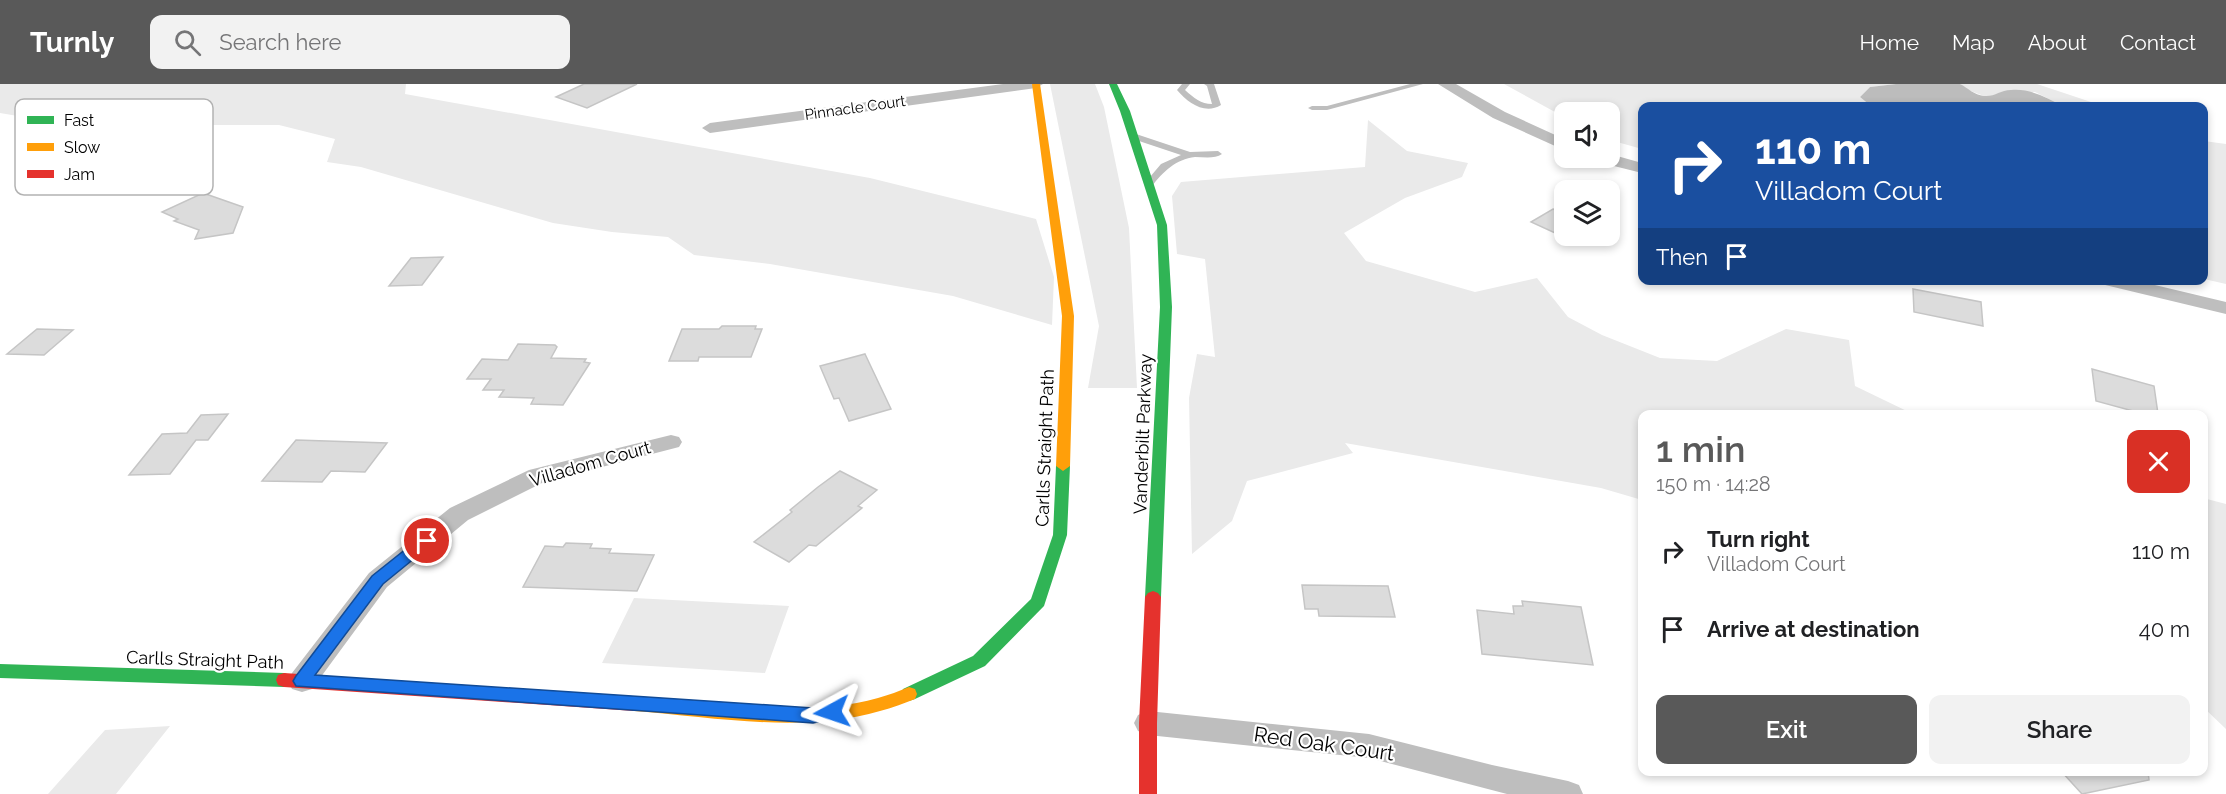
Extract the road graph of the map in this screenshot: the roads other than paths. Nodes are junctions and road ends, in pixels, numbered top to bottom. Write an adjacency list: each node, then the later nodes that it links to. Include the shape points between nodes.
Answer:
1 (1036, 84): 9 (street, Pinnacle Court); 21 (street, Carlls Straight Path, via 1068,316 1060,535 1038,602 979,661 892,702 813,716)
2 (1113, 84): 10 (street, Vanderbilt Parkway)
3 (1186, 84): 4 (lane, via 1181,90 1198,105 1211,110 1217,100)
4 (1208, 84)
5 (1419, 84): 7 (lane)
6 (1445, 84): 11 (street)
7 (1407, 85): 8 (lane, via 1327,108)
8 (1312, 108)
9 (710, 128)
10 (1133, 136): 12 (lane); 16 (street, Vanderbilt Parkway)
11 (1554, 140)
12 (1189, 154): 13 (lane); 16 (lane, via 1164,166)
13 (1218, 154)
14 (1620, 162): 15 (street)
15 (1638, 167)
16 (1149, 184): 22 (street, Vanderbilt Parkway, via 1162,225 1166,307)
17 (2129, 285): 18 (street)
18 (2226, 308)
19 (671, 442): 21 (street, Villadom Court, via 537,476 459,514 378,580)
20 (0, 671): 21 (street, Carlls Straight Path)
21 (302, 681)
22 (1148, 723): 23 (street, Vanderbilt Parkway); 24 (street, Red Oak Court, via 1370,746)
23 (1148, 794)
24 (1568, 794)

